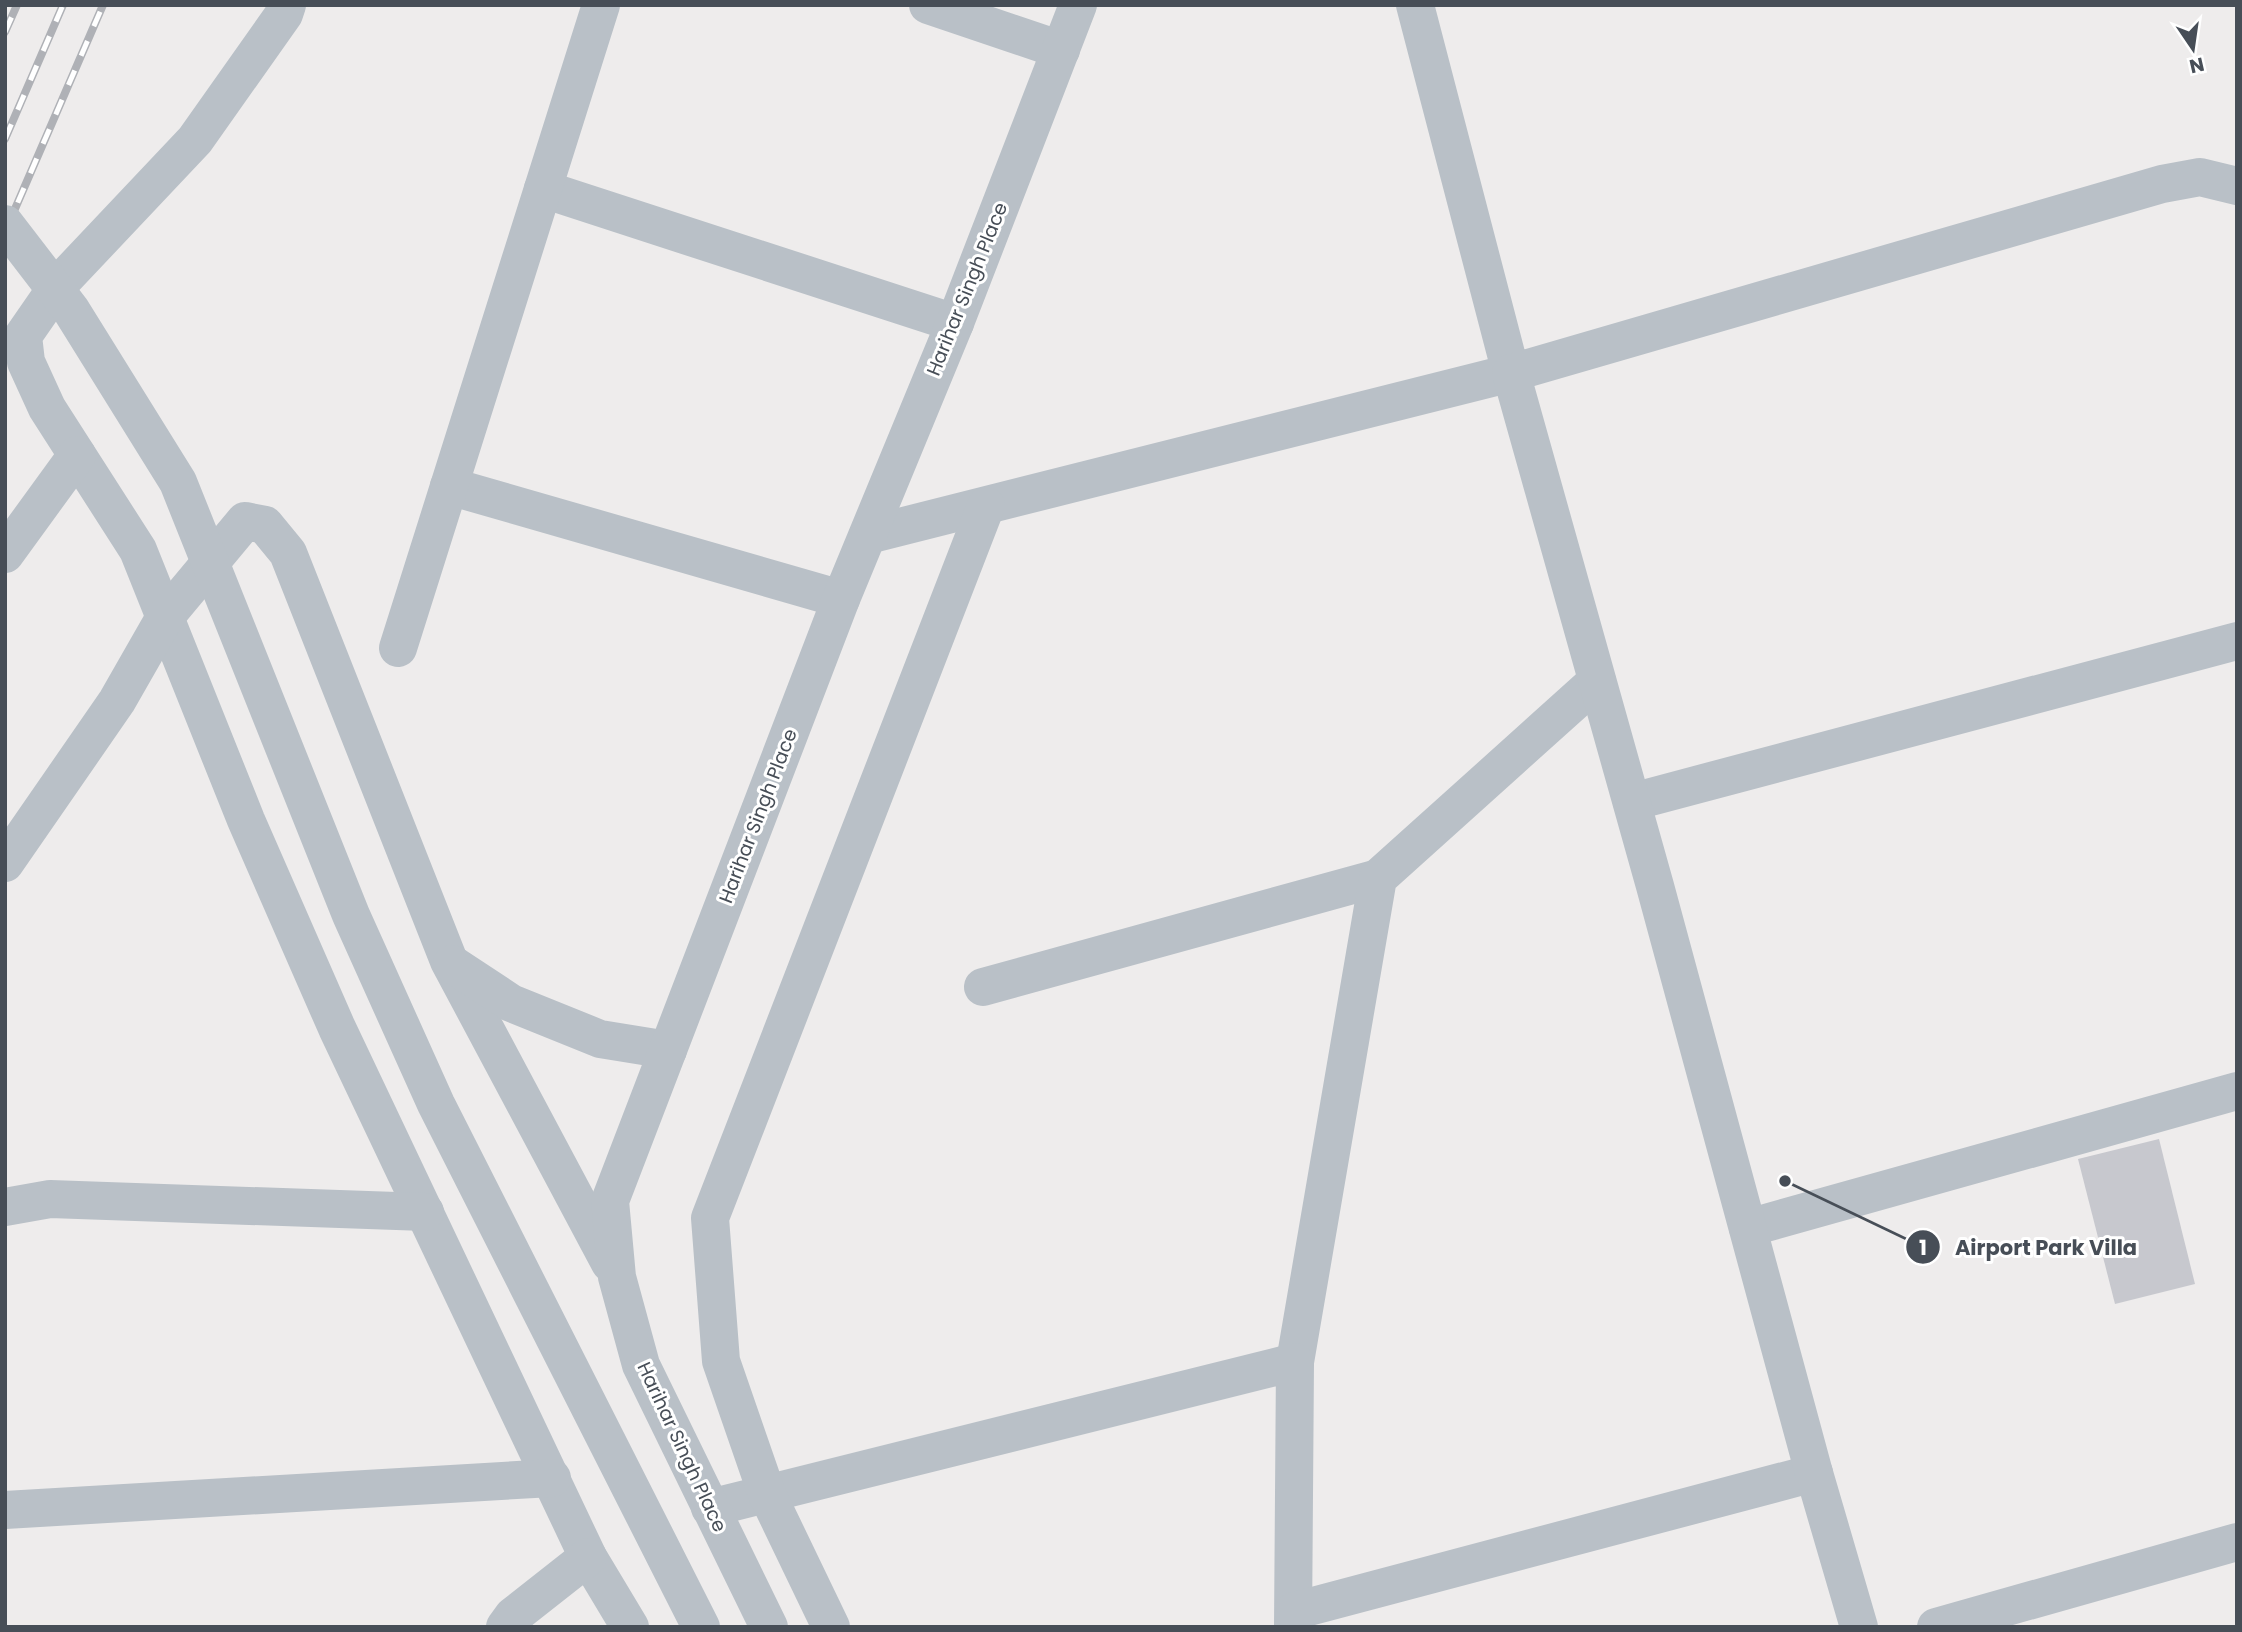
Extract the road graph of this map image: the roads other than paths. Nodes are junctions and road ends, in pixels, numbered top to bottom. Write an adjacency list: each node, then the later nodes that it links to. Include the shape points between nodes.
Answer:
1 (287, 5): 12 (street, via 195,141 60,284 23,336 26,362 47,408)
2 (601, 5): 8 (street)
3 (928, 5): 6 (street)
4 (1078, 5): 6 (street, Harihar Singh Place)
5 (1415, 5): 11 (street)
6 (1061, 50): 10 (street, Harihar Singh Place)
7 (2237, 186): 11 (street, via 2200,177 2162,184)
8 (543, 189): 10 (street); 13 (street)
9 (5, 224): 44 (street, bridge, via 71,310 178,482 351,915 430,1091)
10 (955, 323): 15 (street, Harihar Singh Place)
11 (1511, 373): 14 (street); 21 (street)
12 (77, 455): 16 (street); 18 (street, via 138,550)
13 (449, 486): 17 (street); 20 (street)
14 (986, 506): 15 (street); 36 (street, via 709,1218 720,1361)
15 (868, 535): 17 (street, Harihar Singh Place)
16 (5, 554)
17 (841, 599): 27 (street, Harihar Singh Place)
18 (165, 617): 23 (street, via 117,701); 25 (street, via 245,521 265,525 288,553); 30 (street, via 246,820 337,1028)
19 (2237, 641): 22 (street)
20 (398, 648)
21 (1598, 681): 22 (street); 24 (street)
22 (1632, 802): 31 (street)
23 (5, 863)
24 (1378, 878): 26 (street); 33 (street)
25 (449, 961): 27 (street, via 511,1003 600,1039); 32 (street)
26 (983, 987)
27 (668, 1051): 32 (street, Harihar Singh Place, via 610,1201)
28 (2237, 1091): 31 (street)
29 (5, 1206): 30 (street, via 50,1199)
30 (425, 1212): 35 (street)
31 (1748, 1228): 34 (street)
32 (617, 1277): 37 (street, Harihar Singh Place, via 641,1365)
33 (1295, 1362): 36 (street); 41 (street)
34 (1814, 1473): 41 (street); 47 (street)
35 (552, 1478): 38 (street); 40 (street)
36 (767, 1494): 37 (street); 46 (street)
37 (710, 1508): 45 (street, Harihar Singh Place)
38 (5, 1510)
39 (2237, 1542): 48 (street)
40 (588, 1558): 42 (street); 43 (street)
41 (1293, 1619)
42 (505, 1627)
43 (629, 1627)
44 (701, 1627)
45 (769, 1627)
46 (831, 1627)
47 (1859, 1627)
48 (1936, 1627)

